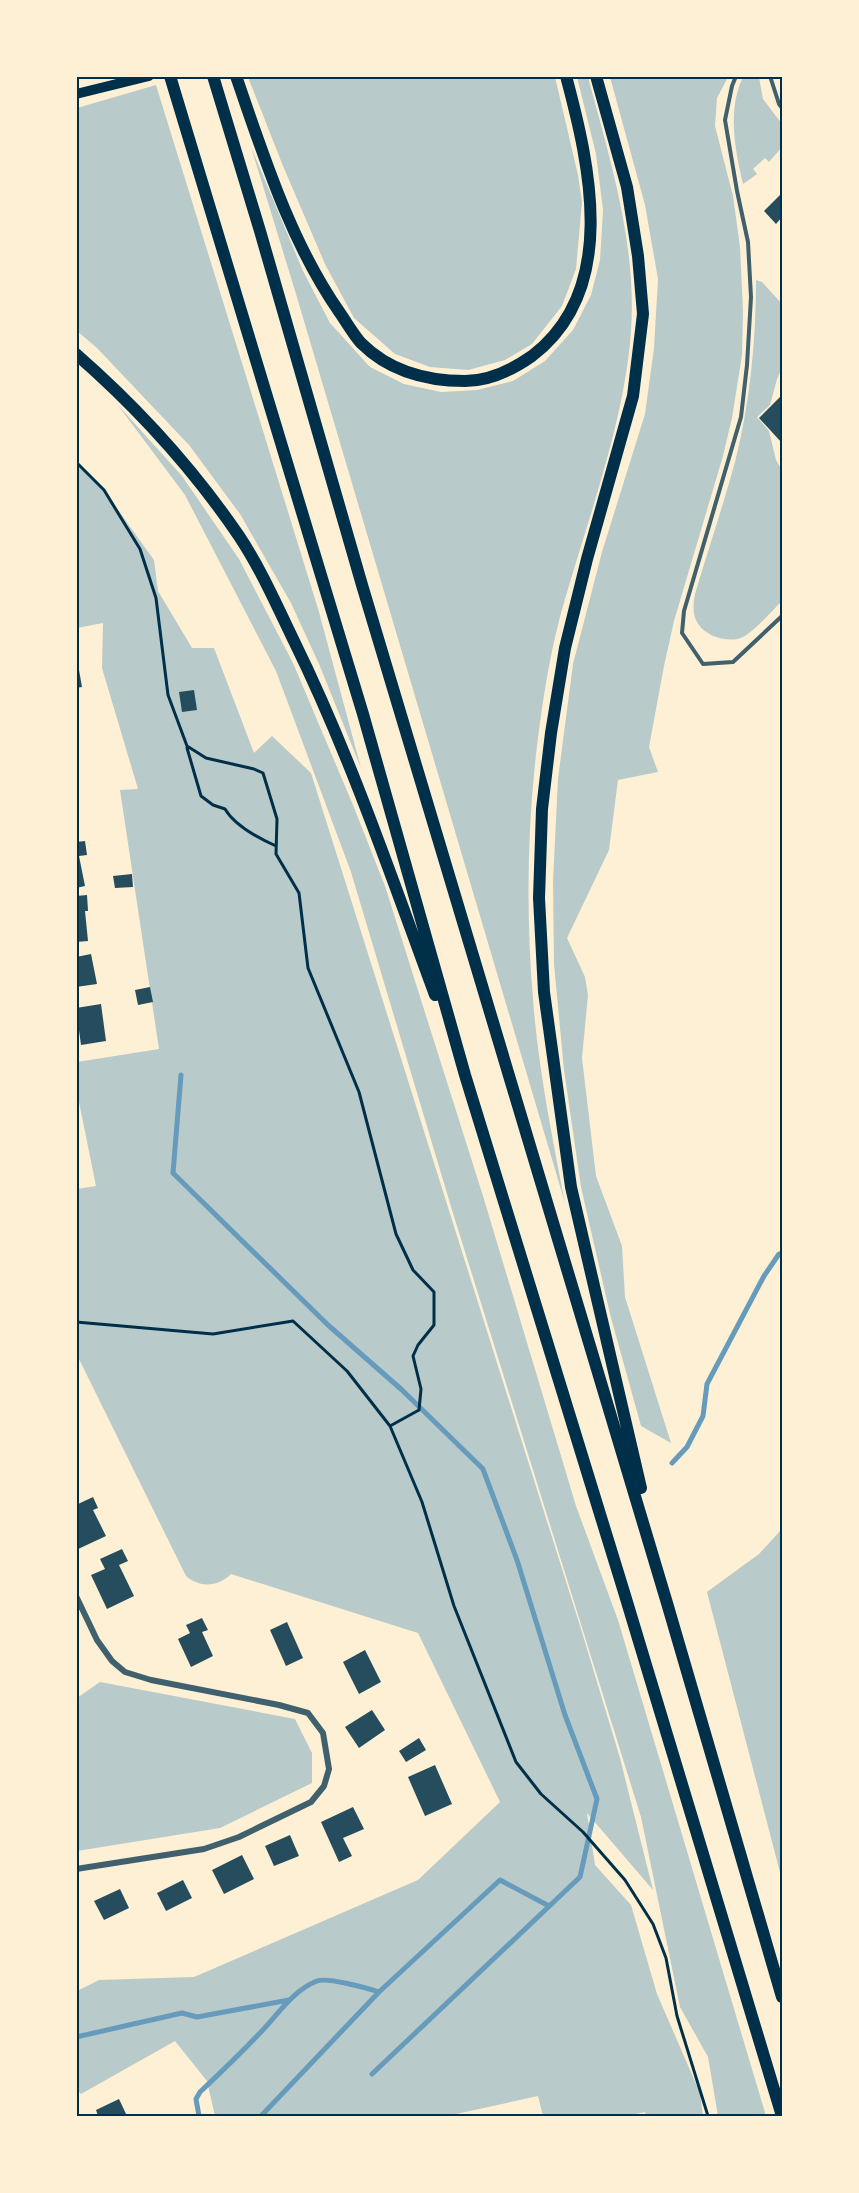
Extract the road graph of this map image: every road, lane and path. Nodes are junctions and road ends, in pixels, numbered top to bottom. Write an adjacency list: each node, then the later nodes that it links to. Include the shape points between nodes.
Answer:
1 (149, 76): 9 (main road)
2 (170, 76): 16 (highway, via 363,714)
3 (213, 76): 20 (highway)
4 (236, 76): 5 (highway, via 290,220 324,290 361,342 400,370 440,381 480,381 518,366 548,344 579,293 592,221 589,180)
5 (566, 76)
6 (596, 76): 20 (highway, via 627,187 643,314 633,396 564,648 542,809 539,897 544,992 571,1187)
7 (736, 76): 13 (lane, via 725,120 748,242 751,297 747,364 741,417 684,611 682,633 703,664 733,662)
8 (770, 76): 10 (lane)
9 (76, 94)
10 (783, 108)
11 (76, 354): 16 (highway, via 158,431 240,538 269,589 316,685 355,780)
12 (76, 462): 14 (path, via 104,490 140,549 156,598 168,695)
13 (783, 616)
14 (187, 746): 15 (path, via 201,796 225,809 231,820); 15 (path, via 206,758 262,773 277,819)
15 (276, 846): 18 (path, via 276,854 299,893 308,968 359,1092 396,1234 413,1270 434,1292 434,1326 413,1356 421,1389 419,1410)
16 (465, 1075): 24 (highway)
17 (76, 1322): 18 (path, via 213,1334 293,1321 347,1371)
18 (390, 1426): 23 (path, via 422,1502 454,1606 516,1762 541,1794 583,1832 625,1880 653,1924 666,1958 677,2016)
19 (76, 1596): 21 (street, via 97,1640 125,1672 308,1713 323,1733 328,1769 324,1785 311,1802 239,1837 204,1849)
20 (668, 1603): 22 (highway)
21 (76, 1869)
22 (783, 1997)
23 (708, 2116)
24 (782, 2116)

